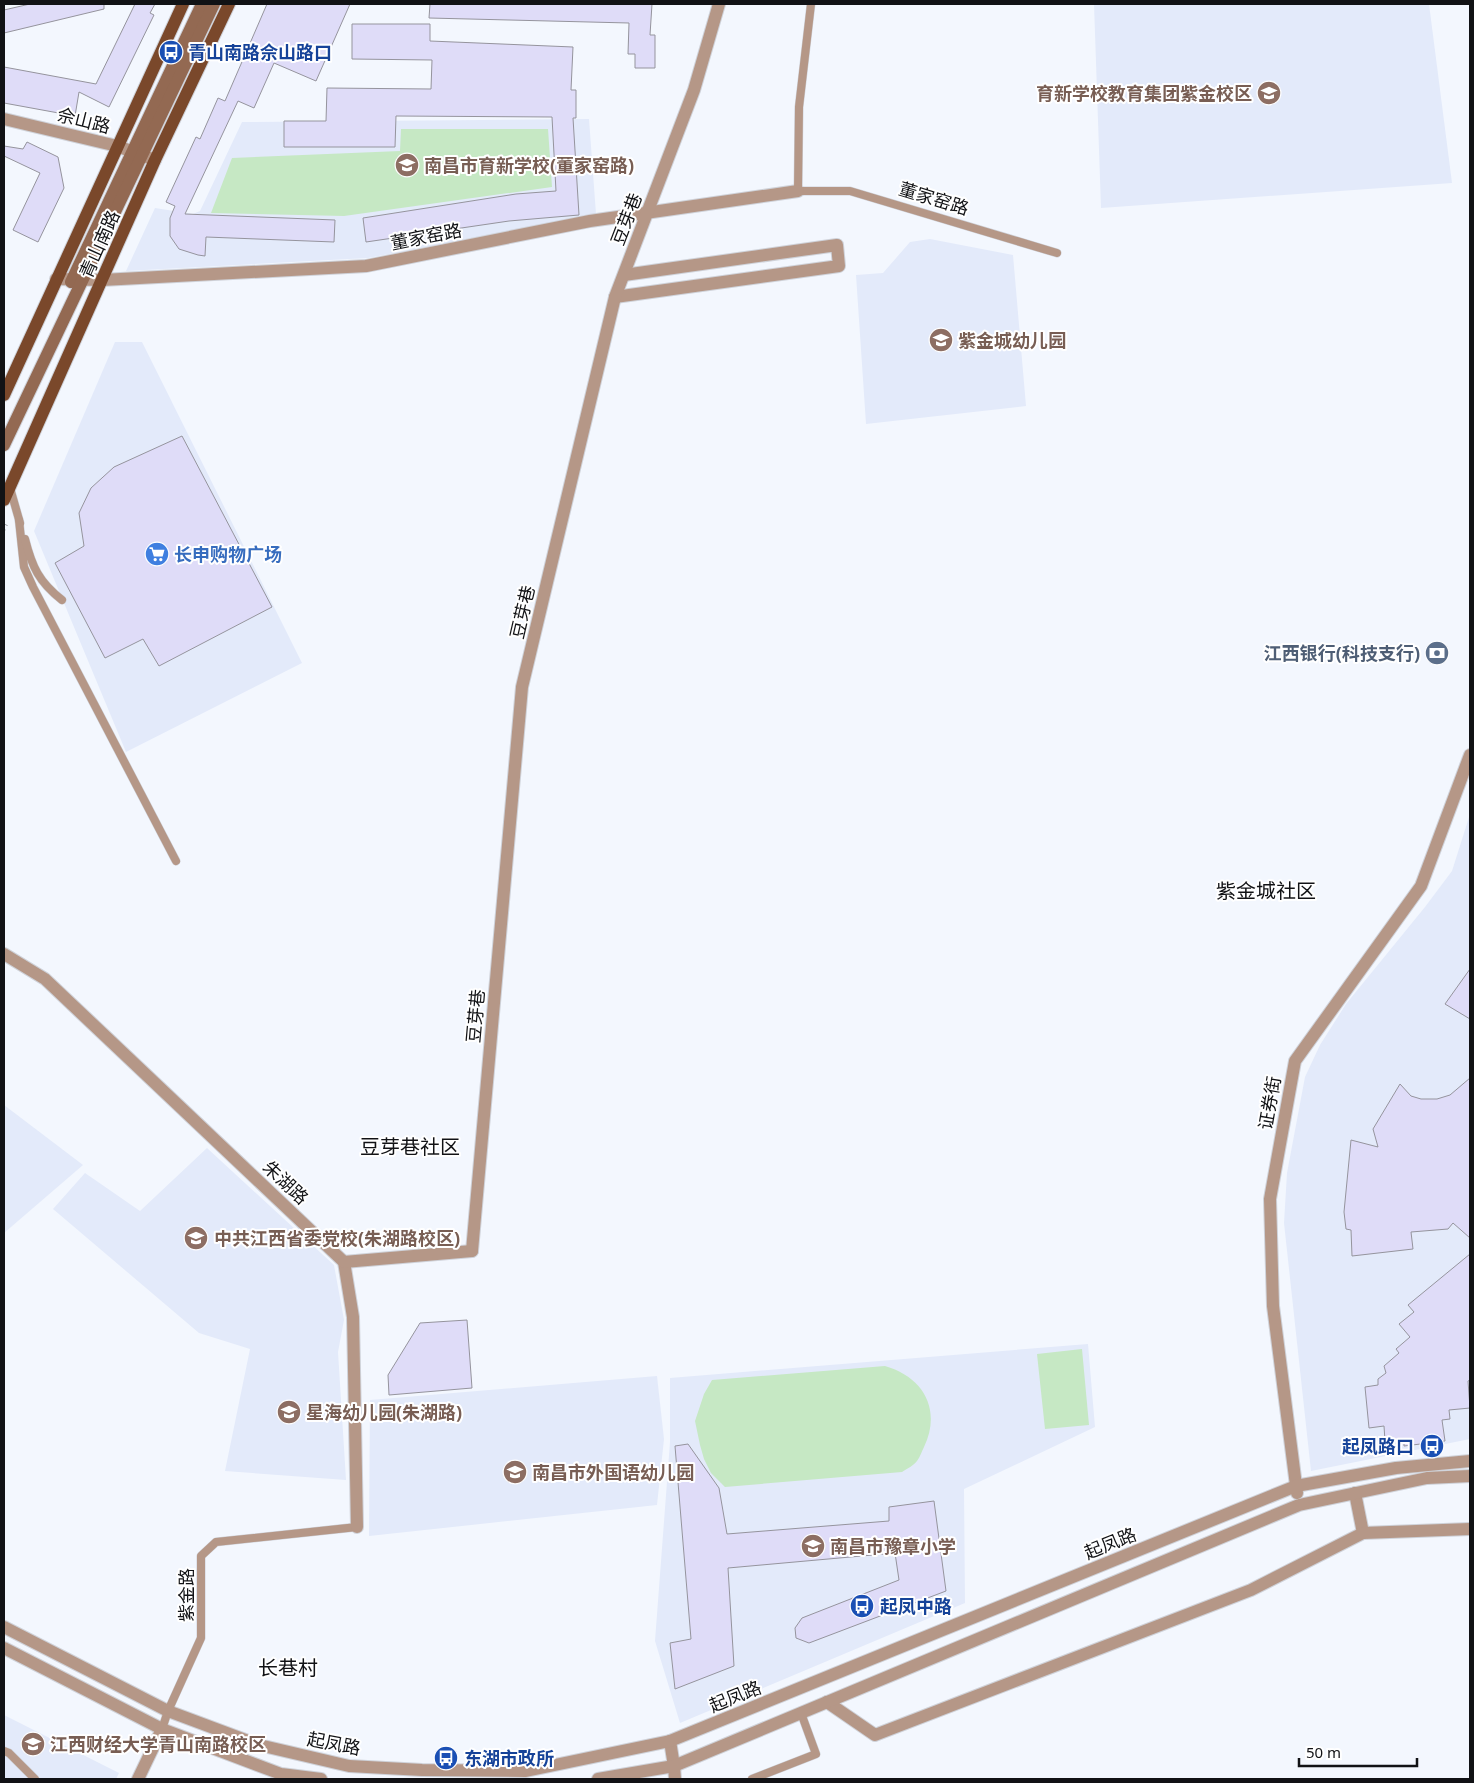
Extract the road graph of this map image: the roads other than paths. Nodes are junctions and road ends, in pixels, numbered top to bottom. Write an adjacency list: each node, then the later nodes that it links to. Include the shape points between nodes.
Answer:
1 (183, 4): 8 (main road, 青山南路)
2 (202, 4): 9 (main road)
3 (214, 4): 9 (main road)
4 (229, 4): 10 (main road, 青山南路)
5 (719, 4): 12 (street, 豆芽巷, via 694,90)
6 (811, 4): 11 (lane, via 799,107)
7 (4, 119): 8 (street, 佘山路)
8 (117, 146): 9 (street, 佘山路); 15 (main road, 青山南路)
9 (137, 154): 10 (street, 佘山路); 16 (main road)
10 (155, 160): 17 (main road, 青山南路)
11 (798, 191): 12 (street, 董家窑路); 13 (lane, 董家窑路, via 850,191)
12 (648, 213): 14 (street, 豆芽巷); 17 (street, 董家窑路, via 590,221 366,266)
13 (1057, 254)
14 (624, 275): 18 (street, 豆芽巷); 18 (street, via 836,245 840,266)
15 (56, 279): 16 (street, 董家窑路); 19 (main road, 青山南路)
16 (77, 279): 17 (street, 董家窑路); 20 (main road); 21 (main road)
17 (102, 280): 22 (main road, 青山南路)
18 (615, 297): 29 (street, 豆芽巷, via 522,687 472,1252)
19 (4, 395)
20 (4, 426)
21 (4, 445)
22 (10, 486): 23 (main road, 青山南路); 24 (lane)
23 (4, 500)
24 (19, 520): 25 (lane, via 38,575 47,588); 27 (lane, via 24,567)
25 (62, 600)
26 (1470, 755): 32 (street, 证券街, via 1421,886 1295,1061 1270,1199 1274,1306)
27 (176, 861)
28 (4, 954): 29 (street, 朱湖路, via 45,979)
29 (344, 1262): 35 (street, via 353,1317)
30 (1470, 1461): 32 (street, 起凤路, via 1396,1468)
31 (1470, 1476): 33 (street, via 1427,1478)
32 (1296, 1486): 34 (street, 证券街); 44 (street, 起凤路)
33 (1355, 1493): 34 (street); 37 (street)
34 (1298, 1505): 40 (street)
35 (357, 1527): 41 (lane, 紫金路, via 216,1542 200,1556 200,1638)
36 (1470, 1529): 37 (street)
37 (1363, 1534): 40 (street, via 1251,1590 875,1735)
38 (4, 1627): 41 (street, 起凤路)
39 (4, 1648): 43 (street)
40 (827, 1702): 42 (street)
41 (168, 1710): 43 (lane, 紫金路); 44 (street, 起凤路, via 259,1745 349,1766 526,1770)
42 (800, 1713): 46 (street); 52 (lane, via 816,1754)
43 (162, 1729): 48 (street); 49 (street, via 281,1774)
44 (670, 1741): 46 (street)
45 (4, 1751): 47 (lane)
46 (674, 1766): 50 (street); 51 (street)
47 (35, 1779)
48 (138, 1779)
49 (321, 1779)
50 (598, 1779)
51 (674, 1779)
52 (752, 1779)

